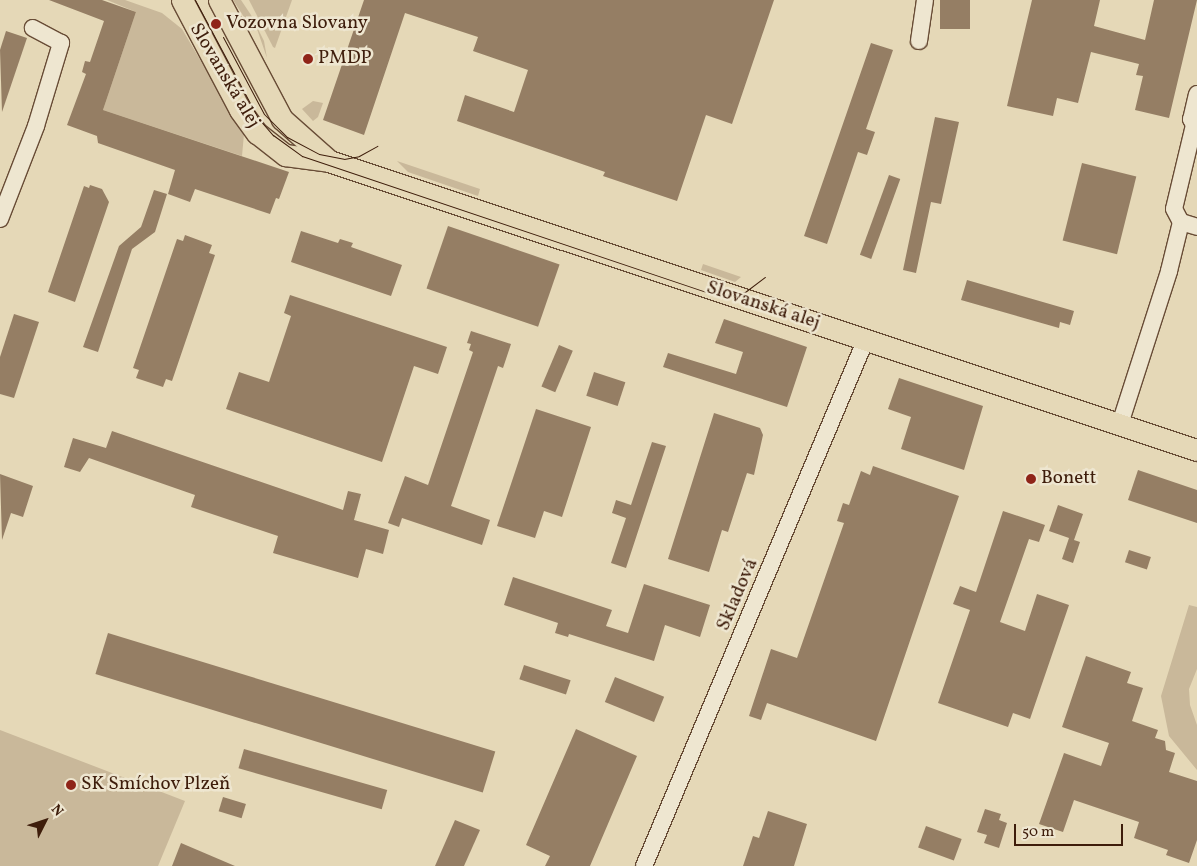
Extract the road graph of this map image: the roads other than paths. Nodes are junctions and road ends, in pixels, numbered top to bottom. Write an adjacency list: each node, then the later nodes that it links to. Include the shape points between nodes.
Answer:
1 (182, 0): 7 (main road, Slovanská alej, via 231,96 257,133 284,155)
2 (219, 0): 7 (main road, Slovanská alej, via 282,119 315,152)
3 (925, 0): 5 (street)
4 (32, 28): 8 (street, via 61,43 36,126)
5 (919, 41)
6 (1196, 97): 9 (street, via 1191,119 1194,125 1174,209)
7 (329, 161): 11 (main road, Slovanská alej)
8 (0, 219)
9 (1181, 222): 10 (street); 12 (street, via 1169,271)
10 (1197, 226)
11 (866, 339): 12 (main road, Slovanská alej); 14 (street, Skladová)
12 (1120, 424): 13 (main road, Slovanská alej)
13 (1197, 450)
14 (644, 866)

